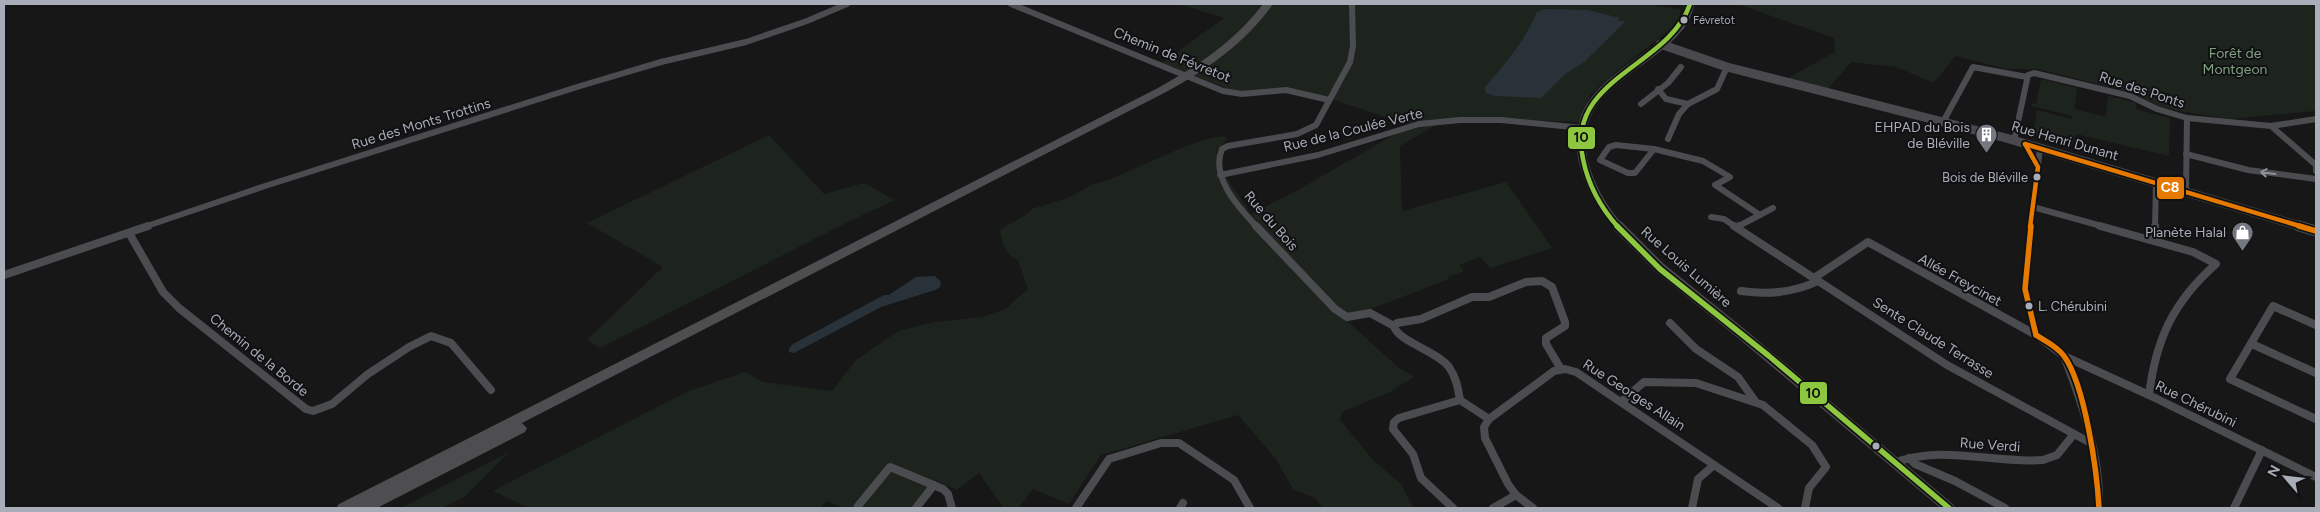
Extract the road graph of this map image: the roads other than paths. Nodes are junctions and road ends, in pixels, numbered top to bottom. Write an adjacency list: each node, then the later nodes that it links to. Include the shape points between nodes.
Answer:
1 (847, 4): 38 (street, Rue des Monts Trottins, via 746,42 576,87)
2 (1011, 4): 12 (street, Chemin de Févretot, via 1211,87 1242,94 1286,90)
3 (1268, 4): 68 (highway, via 1227,49 1162,90)
4 (1278, 4): 69 (highway, via 1249,40 1203,77)
5 (1352, 4): 12 (street, via 1350,62)
6 (1690, 4): 7 (main road, Rue Louis Lumière, via 1683,24)
7 (1660, 44): 8 (main road, Rue Henri Dunant); 19 (main road, Rue Louis Lumière, via 1600,93 1588,110)
8 (1726, 67): 14 (street, via 1717,89); 17 (main road, Rue Henri Dunant)
9 (1682, 68): 11 (street, via 1671,82)
10 (2027, 78): 15 (street, Rue des Ponts, via 2030,74 2043,74 2130,96); 17 (street, Rue des Ponts, via 1973,67); 21 (street)
11 (1658, 89): 13 (street); 14 (street, via 1666,99)
12 (1329, 100): 28 (street, via 1322,117 1307,130 1222,149)
13 (1641, 104)
14 (1688, 104): 20 (street, via 1679,114)
15 (2187, 118): 18 (street, Rue des Ponts); 25 (street)
16 (2316, 119): 18 (street, Rue des Ponts)
17 (1943, 122): 21 (main road, Rue Henri Dunant)
18 (2271, 126): 27 (street, via 2316,165)
19 (1582, 128): 28 (street, Rue de la Coulée Verte, via 1548,122 1456,120 1418,124 1331,151); 62 (main road, Rue Louis Lumière, via 1581,150 1589,178 1606,209 1631,241)
20 (1668, 139)
21 (2014, 140): 22 (main road, Rue Henri Dunant)
22 (2025, 144): 24 (main road, Rue Henri Dunant); 26 (street)
23 (1654, 148): 23 (street, via 1616,145 1609,147 1600,160 1635,173); 34 (street, via 1703,161 1730,177 1715,186)
24 (2040, 148): 26 (street); 30 (main road, Rue Henri Dunant)
25 (2186, 154): 29 (street, one-way to 25, via 2248,170); 31 (street)
26 (2038, 168): 32 (street)
27 (2316, 171)
28 (1220, 175): 45 (street, Rue du Bois, via 1242,211 1335,309 1347,317 1370,313)
29 (2316, 179)
30 (2156, 183): 31 (main road, Rue Henri Dunant); 39 (street)
31 (2186, 192): 37 (main road, Rue Henri Dunant)
32 (2033, 207): 39 (street); 46 (street, via 2025,289)
33 (1772, 208): 34 (street)
34 (1760, 215): 36 (street)
35 (1711, 217): 36 (street, Sente Claude Terrasse, via 1724,219)
36 (1737, 228): 41 (street, Sente Claude Terrasse)
37 (2316, 231)
38 (129, 233): 40 (street, Rue des Monts Trottins); 51 (street, Chemin de la Borde, via 163,292 179,308 306,409 313,411 332,404 376,369 431,336 451,342)
39 (2155, 241): 52 (street, via 2193,252 2216,264 2188,290 2166,324 2152,367)
40 (4, 275)
41 (1816, 279): 42 (street, via 1806,287 1781,293); 46 (street, Allée Freycinet, via 1868,242); 58 (street, Sente Claude Terrasse, via 1947,365)
42 (1741, 291)
43 (1670, 323): 55 (street, via 1696,349 1738,377)
44 (2316, 325): 47 (street, via 2273,306)
45 (1394, 326): 49 (street, via 1421,319 1472,297 1489,297 1526,282 1542,281 1552,287 1565,319 1565,326 1546,338 1546,344); 53 (street, Rue du Bois, via 1398,335 1447,361 1459,388)
46 (2036, 334): 48 (street, Allée Freycinet)
47 (2252, 344): 50 (street); 57 (street, via 2230,379)
48 (2064, 356): 52 (street, Rue Chérubini); 59 (street, via 2073,375)
49 (1561, 370): 54 (street, Rue Georges Allain, via 1576,372); 56 (street, Rue Georges Allain, via 1554,371)
50 (2316, 373)
51 (491, 390)
52 (2149, 395): 60 (street, Rue Chérubini)
53 (1460, 400): 56 (street); 74 (street, via 1399,418 1393,429 1413,454 1421,478)
54 (1621, 402): 55 (street, via 1644,382 1696,383); 63 (street, Rue Georges Allain)
55 (1755, 402): 79 (street, via 1812,445 1826,467 1809,488)
56 (1489, 419): 66 (street, via 1484,427 1485,438)
57 (2316, 419)
58 (2074, 434): 59 (street, Sente Claude Terrasse); 61 (street, Rue Verdi, via 2056,456 2033,461 1964,456)
59 (2089, 442): 82 (street, via 2097,476)
60 (2262, 450): 64 (street, Rue Chérubini); 83 (street)
61 (1910, 458): 62 (street, Rue Verdi); 81 (street, via 1915,464)
62 (1894, 462): 80 (main road, Rue Louis Lumière)
63 (1714, 465): 77 (street, via 1698,479); 78 (street, Rue Georges Allain)
64 (2316, 478)
65 (934, 486): 67 (street, via 890,467); 70 (street); 71 (street, via 948,494)
66 (1516, 495): 75 (street); 76 (street)
67 (858, 506)
68 (344, 508)
69 (364, 508)
70 (916, 508)
71 (952, 508)
72 (1076, 508): 73 (street, via 1109,460 1161,443 1180,443 1234,480)
73 (1250, 508)
74 (1453, 508)
75 (1492, 508)
76 (1533, 508)
77 (1692, 508)
78 (1778, 508)
79 (1805, 508)
80 (1949, 508)
81 (2005, 508)
82 (2099, 508)
83 (2234, 508)

